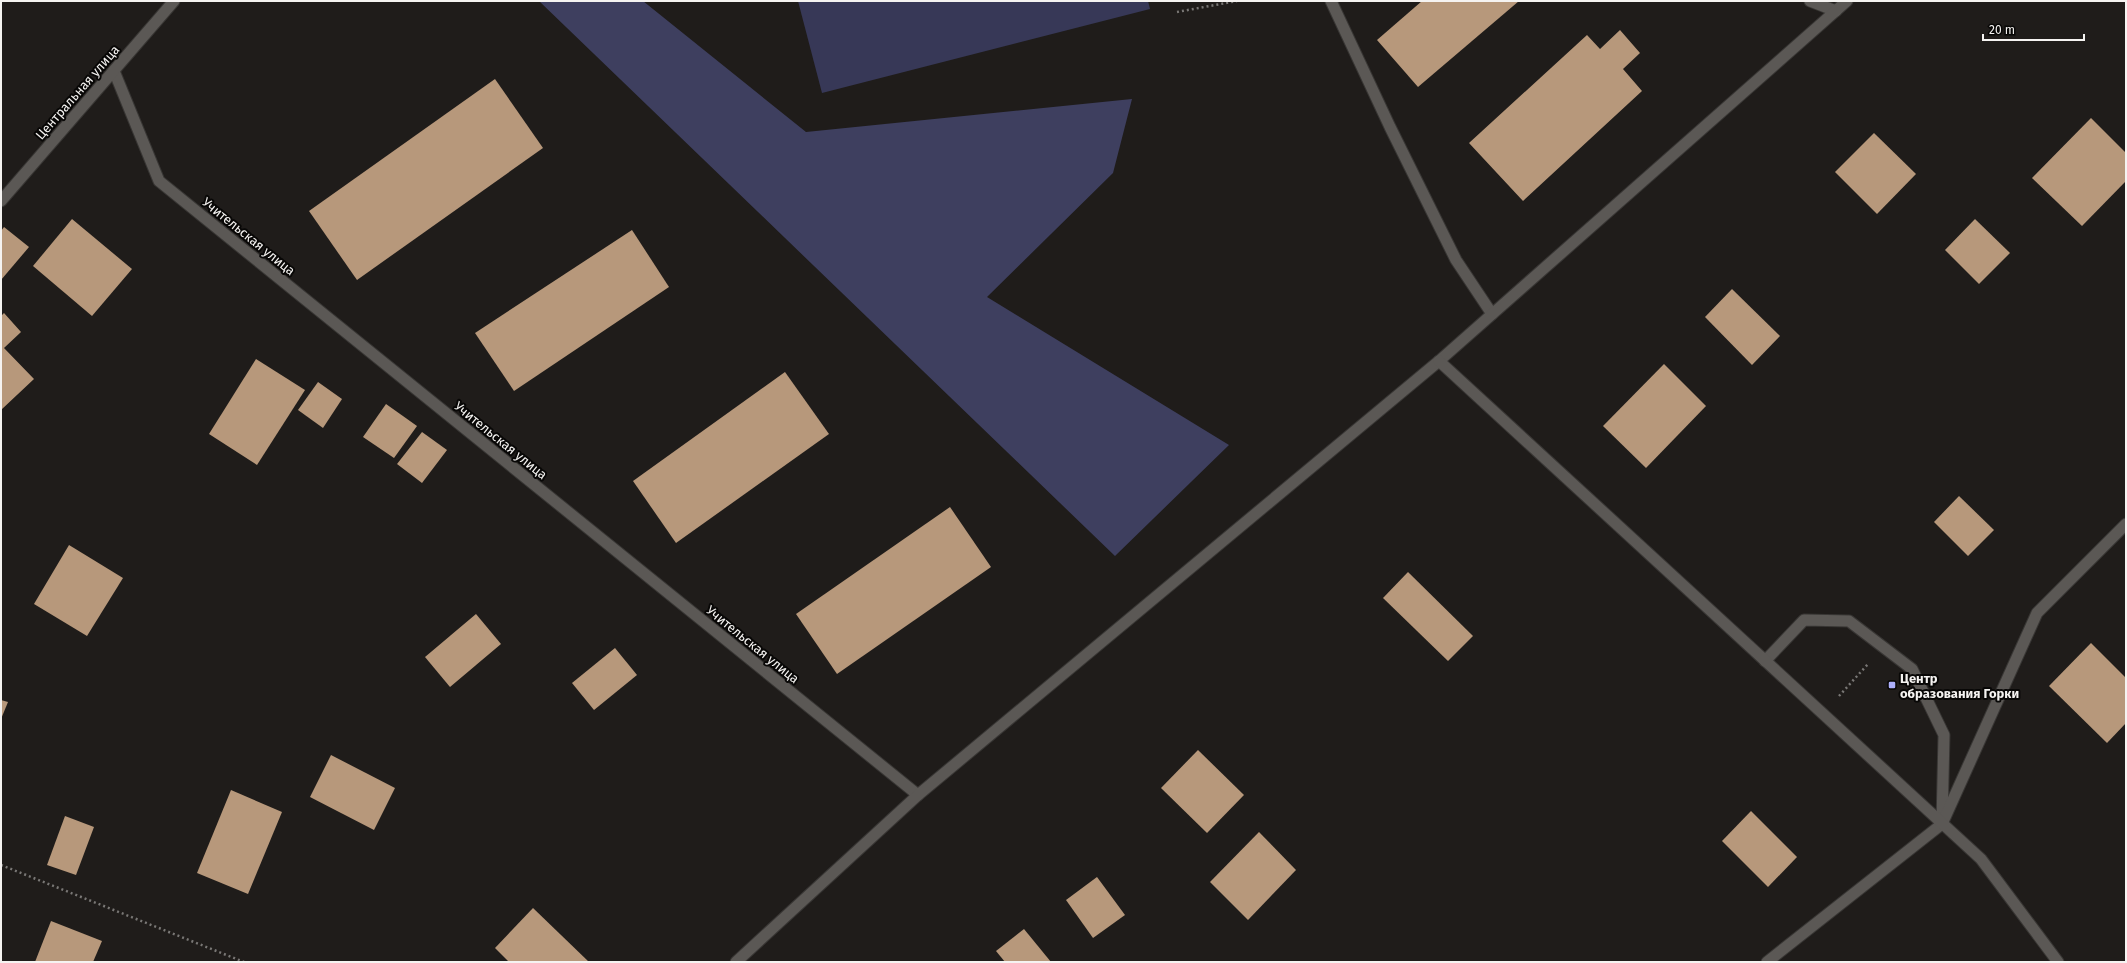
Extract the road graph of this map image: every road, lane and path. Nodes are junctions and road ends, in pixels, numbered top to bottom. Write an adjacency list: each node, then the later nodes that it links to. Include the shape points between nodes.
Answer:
1 (174, 1): 8 (street, Центральная улица)
2 (1237, 1): 7 (path)
3 (1331, 1): 10 (street, via 1456,260)
4 (1810, 1): 6 (street)
5 (1846, 1): 6 (street)
6 (1836, 11): 10 (street)
7 (1177, 12)
8 (114, 71): 9 (street, Центральная улица); 16 (street, Учительская улица, via 159,181)
9 (1, 201)
10 (1492, 314): 11 (street)
11 (1439, 361): 14 (street); 16 (street)
12 (2126, 524): 17 (street, via 2037,613)
13 (1882, 647): 14 (street, via 1849,622 1804,620); 15 (path); 17 (street, via 1912,669 1944,735)
14 (1765, 661): 15 (street)
15 (1823, 714): 17 (street)
16 (918, 796): 20 (street)
17 (1942, 824): 21 (street); 22 (street, via 1981,859)
18 (1, 865): 19 (path)
19 (244, 962)
20 (736, 962)
21 (1768, 962)
22 (2058, 962)

